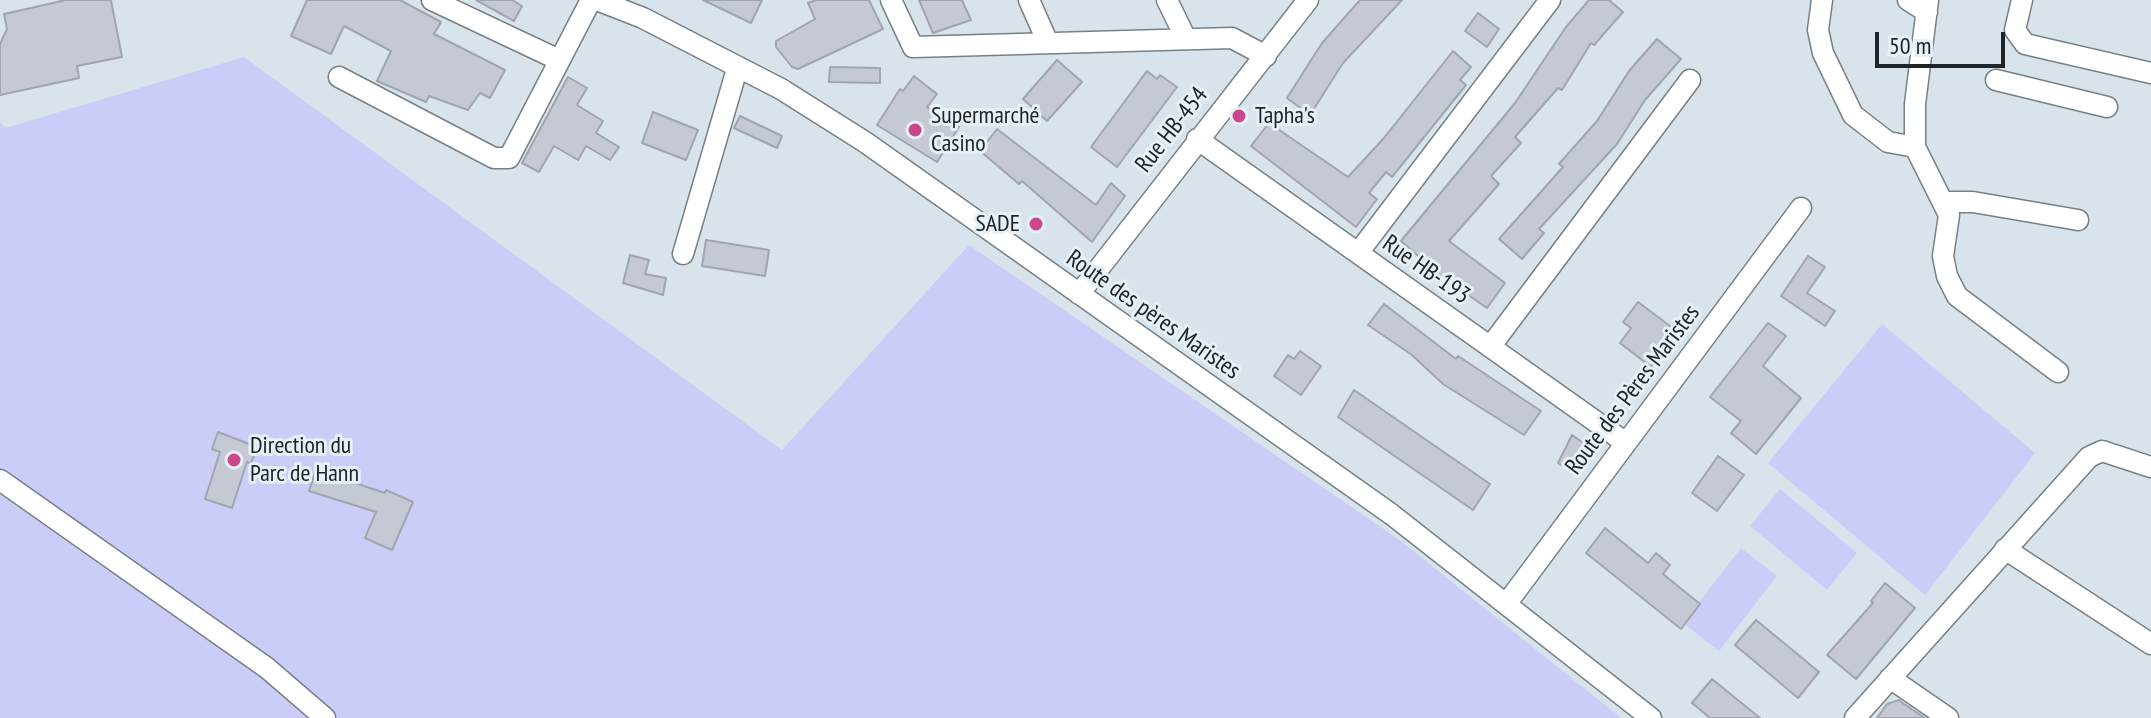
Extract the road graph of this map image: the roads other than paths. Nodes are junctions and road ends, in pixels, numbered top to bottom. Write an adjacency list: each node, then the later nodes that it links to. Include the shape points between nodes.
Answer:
1 (432, 0): 17 (street)
2 (591, 0): 17 (street)
3 (597, 0): 13 (street, Route des pères Maristes)
4 (891, 0): 15 (street, via 913,47)
5 (1029, 0): 15 (street)
6 (1167, 0): 14 (street)
7 (1308, 0): 16 (street, Rue HB-454)
8 (1550, 0): 29 (street)
9 (1822, 0): 25 (street, via 1818,30 1823,53 1853,115 1888,142)
10 (1908, 0): 12 (street)
11 (2022, 0): 19 (street, via 2015,30 2025,44)
12 (1927, 6): 25 (street)
13 (640, 9): 18 (street, Route des pères Maristes)
14 (1186, 39): 15 (street); 16 (street, via 1232,38)
15 (1048, 43)
16 (1266, 56): 24 (street, Rue HB-454)
17 (559, 60): 20 (street, via 509,158 502,160)
18 (737, 69): 30 (street); 31 (street, Route des pères Maristes, via 781,89 865,142)
19 (2151, 73)
20 (339, 77)
21 (1690, 80): 32 (street)
22 (1996, 80): 23 (street)
23 (2107, 107)
24 (1197, 139): 29 (street, Rue HB-193); 31 (street, Rue HB-454)
25 (1915, 147): 26 (street)
26 (1945, 202): 28 (street); 33 (street, via 1949,229 1943,256 1957,296)
27 (1801, 208): 34 (street, Route des Pères Maristes)
28 (2078, 220)
29 (1358, 253): 32 (street, Rue HB-193)
30 (683, 254)
31 (1079, 294): 38 (street, Route des pères Maristes, via 1391,514)
32 (1490, 347): 34 (street, Rue HB-193)
33 (2058, 372)
34 (1626, 443): 38 (street, Route des Pères Maristes)
35 (2151, 467): 37 (street, via 2102,451 2089,457)
36 (0, 480): 41 (street, via 267,668)
37 (2005, 549): 39 (street); 40 (street)
38 (1507, 603): 42 (street, Route des pères Maristes)
39 (2151, 644)
40 (1890, 678): 43 (street); 44 (street)
41 (325, 718)
42 (1651, 718)
43 (1855, 718)
44 (1948, 718)

